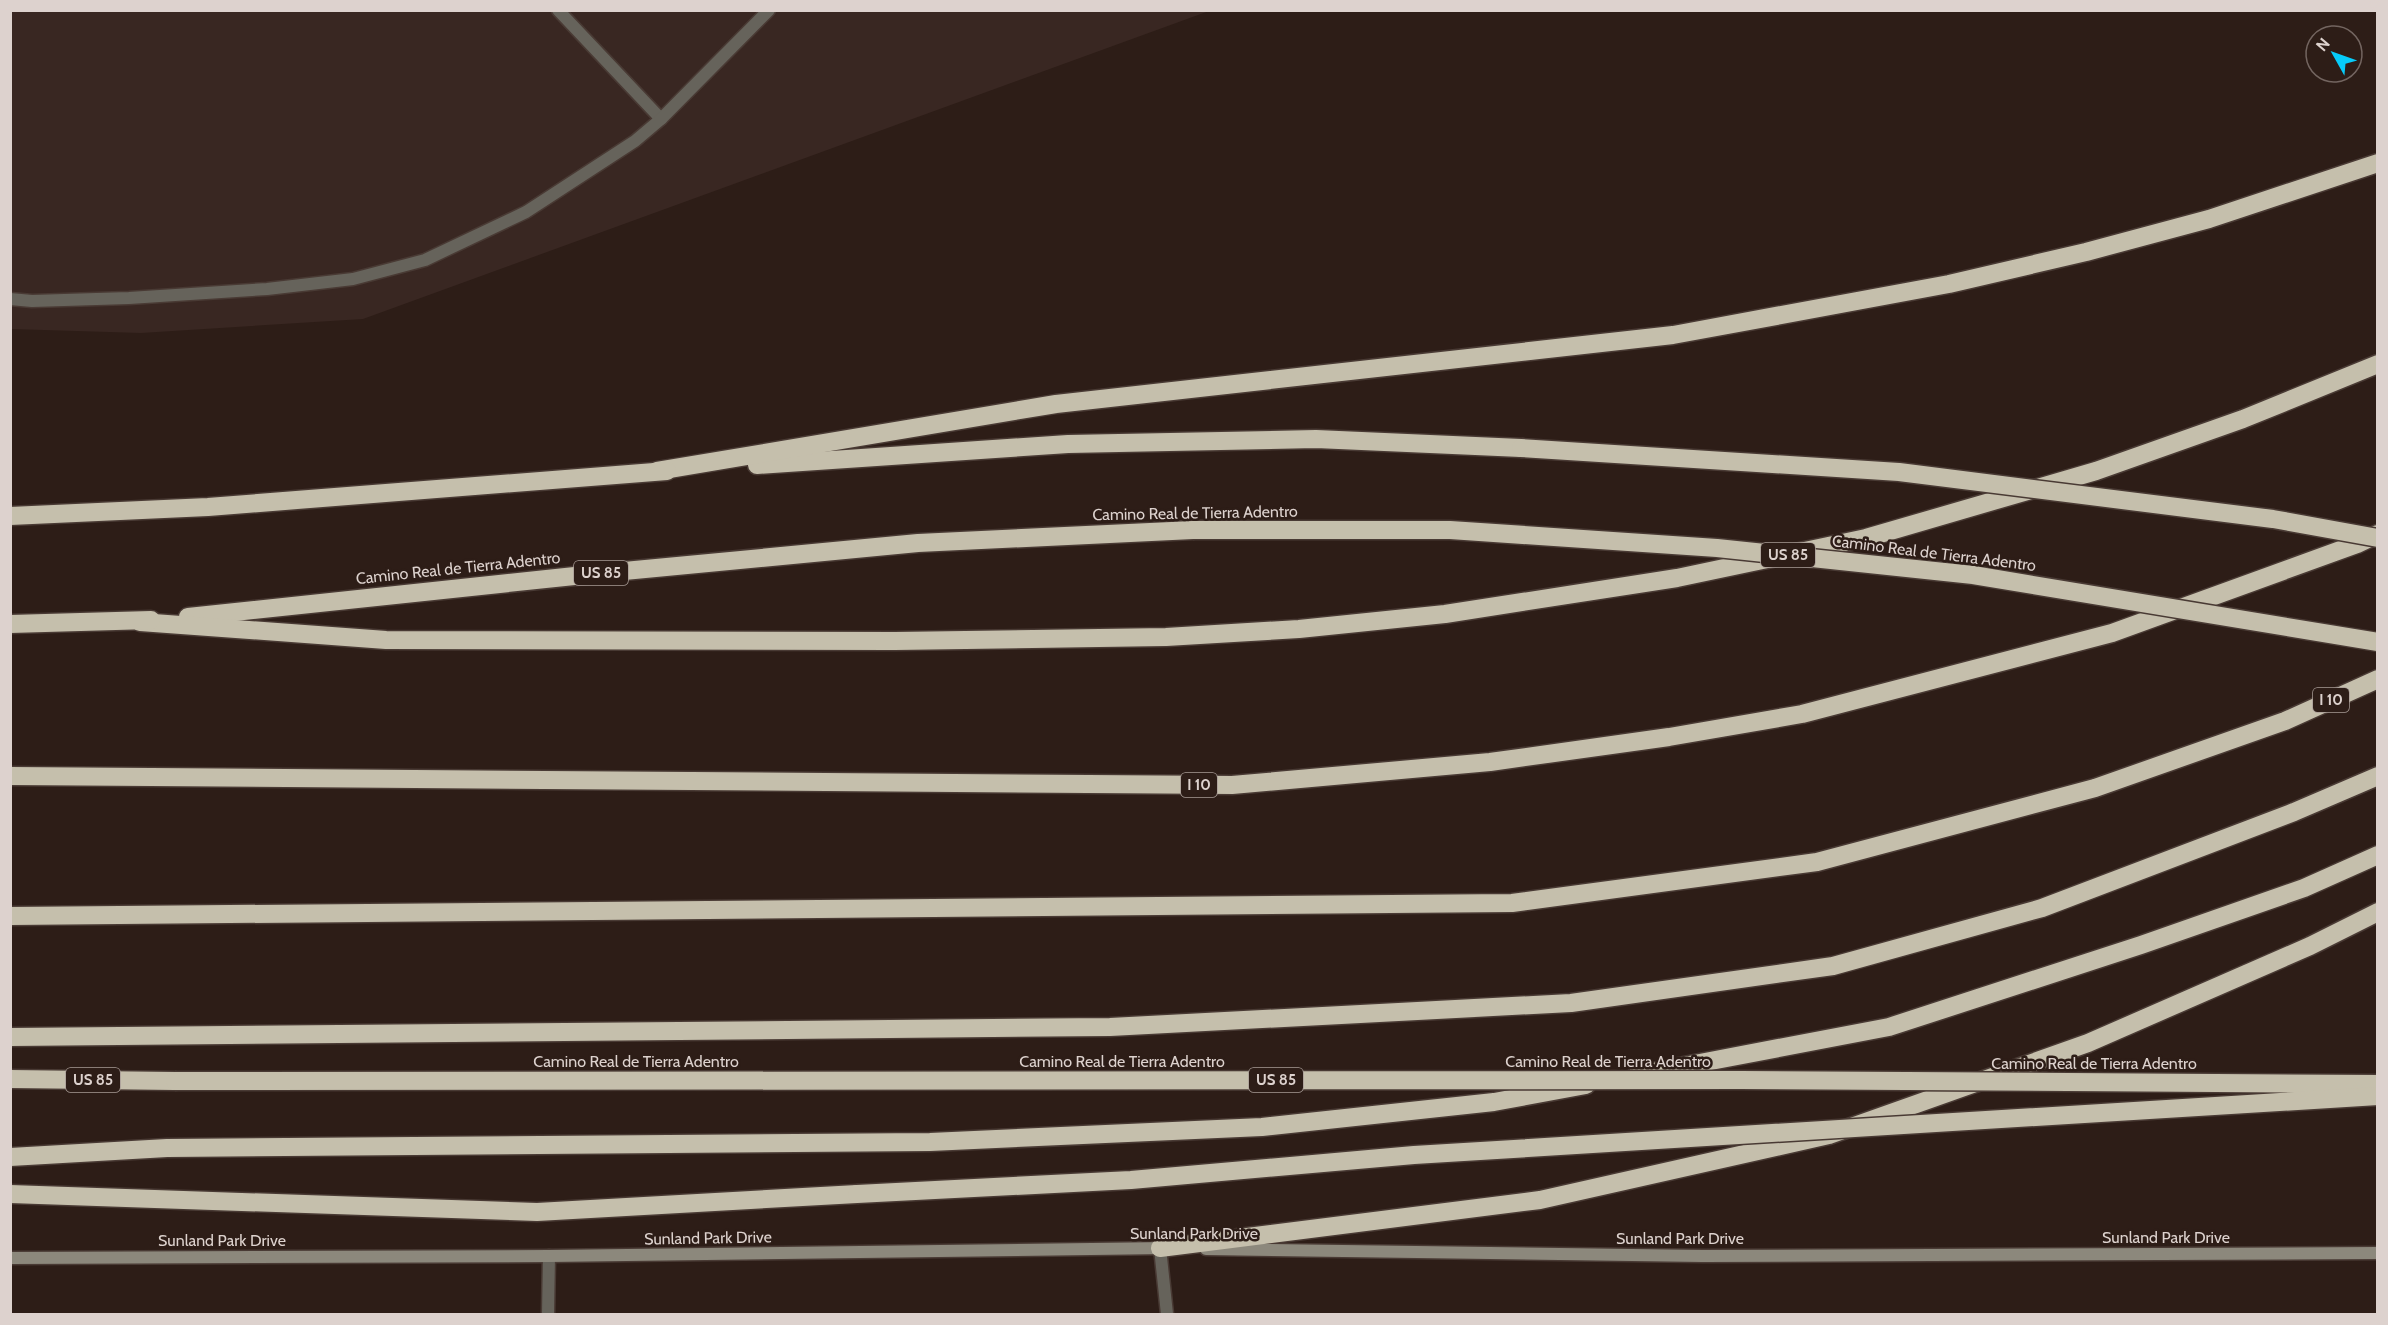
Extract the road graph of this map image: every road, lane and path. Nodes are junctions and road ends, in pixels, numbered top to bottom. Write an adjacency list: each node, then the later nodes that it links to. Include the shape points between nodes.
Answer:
1 (558, 10): 3 (street)
2 (769, 10): 3 (street)
3 (661, 119): 5 (street, via 619,153 526,212 445,252 391,270 320,284 195,296)
4 (2378, 163): 7 (highway, via 2209,219 2052,260 1949,284 1672,335 1056,404)
5 (10, 299)
6 (2374, 365): 10 (highway, via 2243,419 2096,471 1866,538 1677,578 1445,614 1166,637 895,642 386,640)
7 (657, 471): 8 (highway, via 208,507); 9 (highway, bridge, via 1068,444 1316,439 1899,472)
8 (10, 516)
9 (2378, 536): 14 (highway, I 10, bridge, via 2112,633 1802,714 1490,762 1232,785)
10 (141, 621): 11 (highway, Camino Real de Tierra Adentro / US 85); 12 (highway, Camino Real de Tierra Adentro / US 85, bridge, via 918,543 1193,530 1450,530 1717,548 1973,575)
11 (10, 624)
12 (2378, 642)
13 (2378, 679): 18 (highway, I 10, via 2285,721 2095,788 1817,862 1512,903)
14 (10, 776)
15 (2378, 776): 19 (highway, via 2042,908 1833,966 1571,1003 1110,1027)
16 (2378, 855): 23 (highway, via 2304,888 1889,1027 1494,1102 1262,1127 930,1142 167,1148)
17 (2378, 912): 25 (highway, via 2088,1042 1829,1135 1540,1200)
18 (10, 916)
19 (10, 1037)
20 (10, 1079): 21 (highway, Camino Real de Tierra Adentro / US 85, bridge)
21 (2378, 1084)
22 (2378, 1096): 24 (highway, bridge, via 1414,1155 1131,1180 537,1212)
23 (10, 1157)
24 (10, 1194)
25 (1160, 1248): 26 (main road, Sunland Park Drive, via 1703,1256); 27 (main road, Sunland Park Drive); 30 (street)
26 (2378, 1253)
27 (549, 1256): 28 (main road, Sunland Park Drive); 29 (street)
28 (10, 1258)
29 (548, 1314)
30 (1167, 1314)

